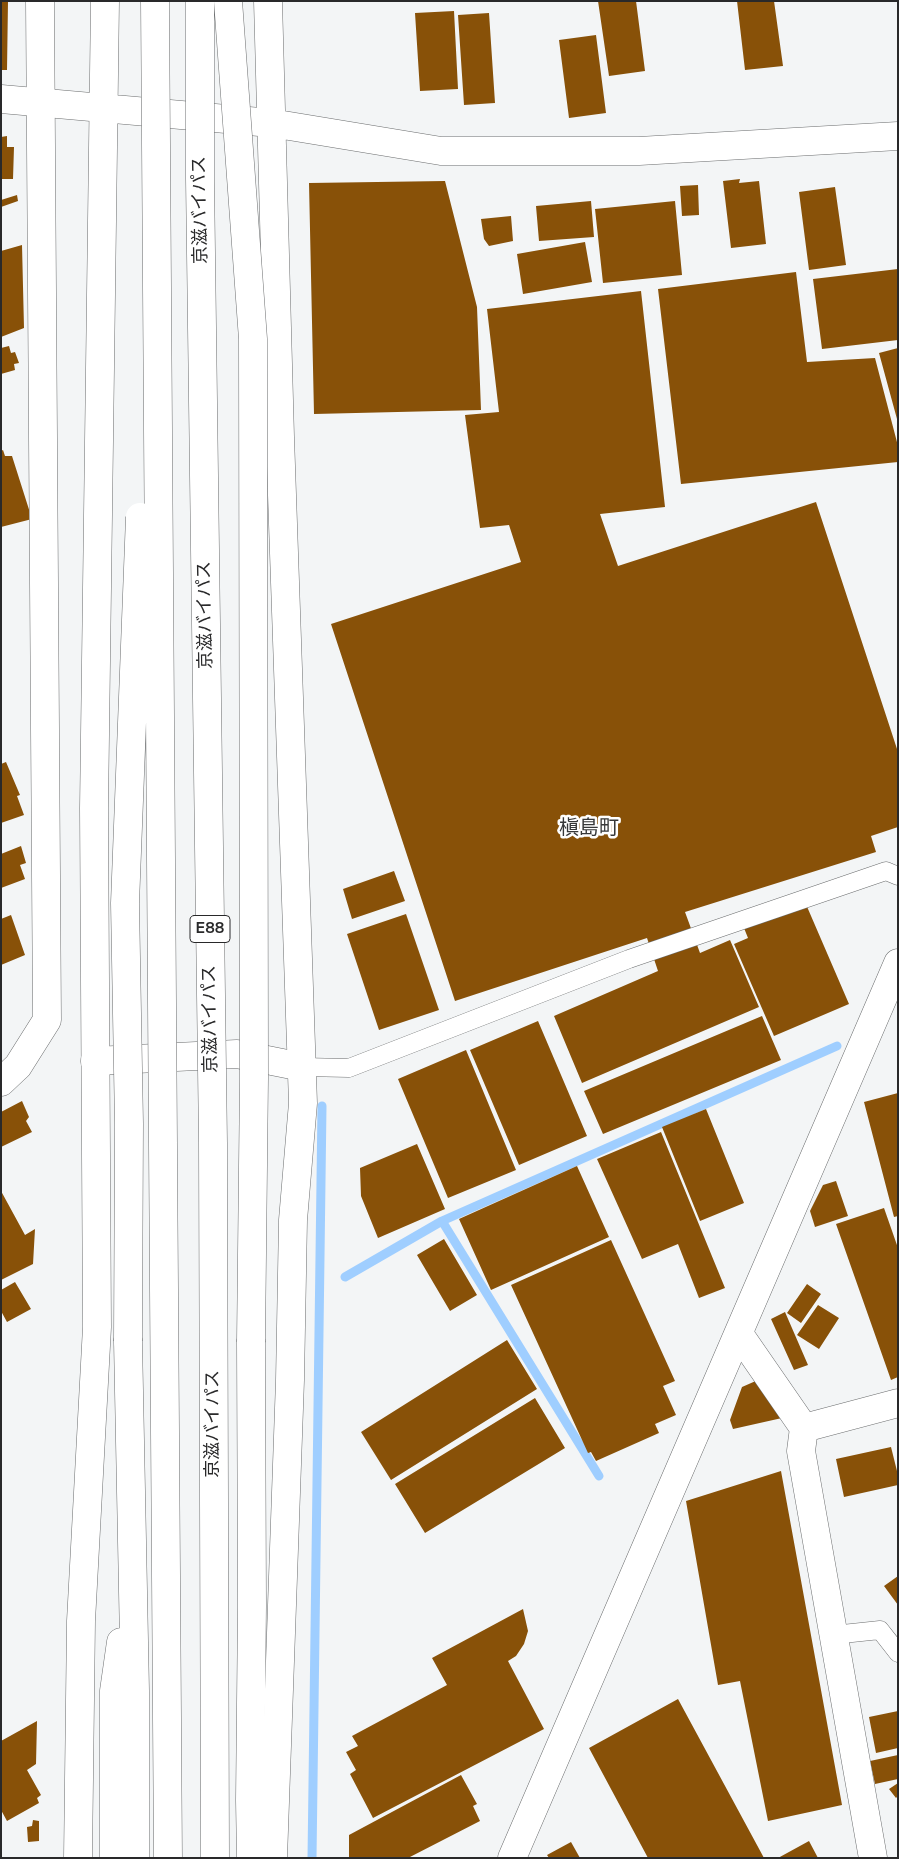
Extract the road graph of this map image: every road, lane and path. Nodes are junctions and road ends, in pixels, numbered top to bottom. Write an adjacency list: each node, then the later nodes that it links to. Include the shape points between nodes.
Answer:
1 (40, 1): 9 (main road)
2 (105, 1): 10 (main road)
3 (155, 1): 7 (main road, bridge)
4 (200, 1): 28 (main road, 京滋バイパス / E88, bridge, via 213,1142)
5 (228, 1): 29 (main road, bridge, via 253,339)
6 (268, 1): 11 (main road)
7 (155, 81): 21 (main road, bridge, via 144,181 140,539 125,903); 27 (main road, bridge)
8 (1, 99): 9 (main road)
9 (50, 103): 10 (main road); 17 (main road, via 46,1020 18,1066)
10 (102, 107): 11 (main road); 15 (main road, via 94,808)
11 (271, 123): 12 (main road, via 441,151 639,151); 16 (main road)
12 (898, 136)
13 (898, 876): 16 (lane, via 886,871 629,959 349,1068)
14 (898, 964): 18 (main road)
15 (95, 1061): 16 (main road, via 237,1054); 24 (main road, via 97,1326 81,1621)
16 (302, 1067): 30 (main road, via 303,1103 293,1220)
17 (1, 1082)
18 (739, 1334): 20 (main road); 31 (main road)
19 (898, 1403): 20 (main road)
20 (804, 1428): 22 (main road, via 801,1452)
21 (132, 1562): 25 (main road, via 114,1692); 26 (main road)
22 (833, 1635): 23 (lane, via 880,1630); 32 (main road)
23 (898, 1653)
24 (78, 1858)
25 (114, 1858)
26 (135, 1858)
27 (168, 1858)
28 (215, 1858)
29 (251, 1858)
30 (273, 1858)
31 (512, 1858)
32 (873, 1858)

